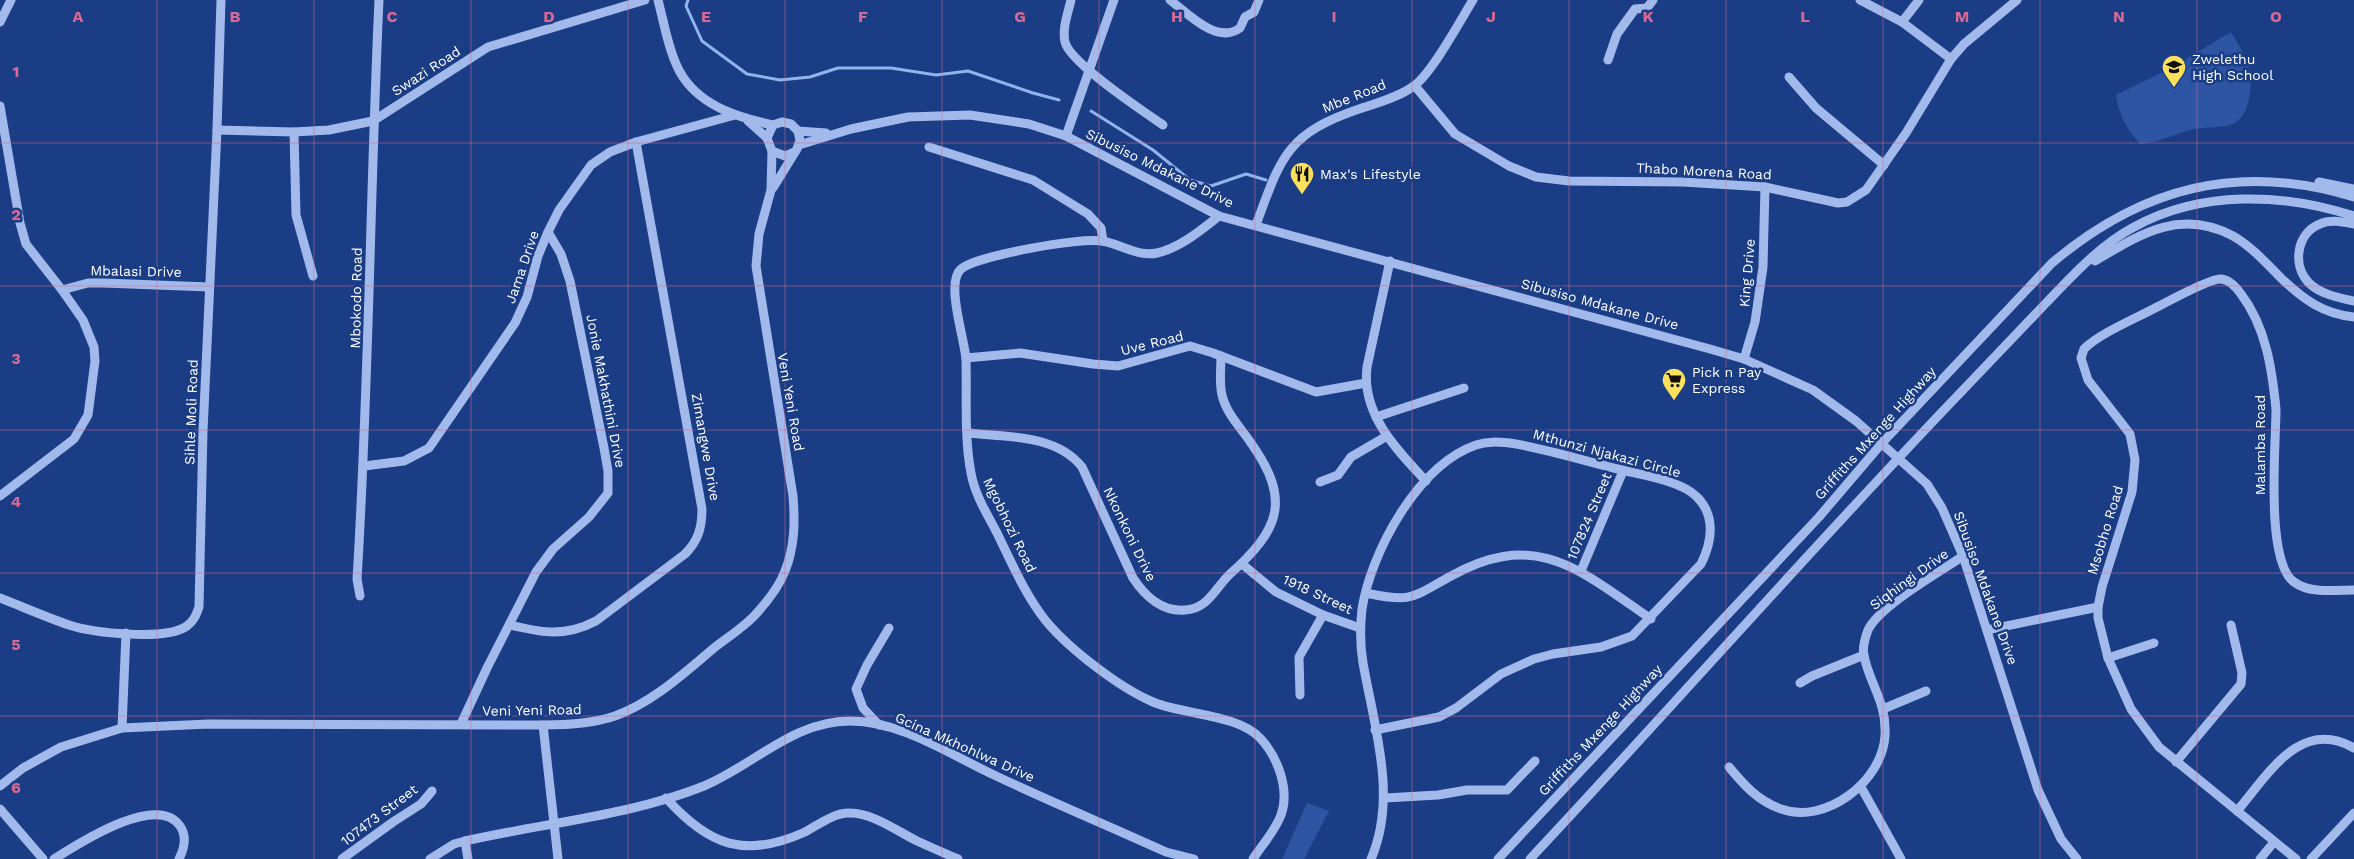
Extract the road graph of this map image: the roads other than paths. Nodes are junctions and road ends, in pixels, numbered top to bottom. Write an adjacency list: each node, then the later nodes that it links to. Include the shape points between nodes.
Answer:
1 (11, 0): 15 (street)
2 (221, 0): 29 (street, Sihle Moli Road)
3 (379, 0): 25 (street, Mbokodo Road)
4 (645, 0): 25 (street, Swazi Road, via 488,47)
5 (658, 0): 23 (street, via 666,33 683,77 705,98)
6 (1071, 0): 19 (street, via 1064,29 1065,42)
7 (1114, 0): 19 (street)
8 (1170, 0): 9 (street, via 1210,29 1226,33 1240,28 1244,17 1254,12)
9 (1259, 0)
10 (1473, 0): 21 (street, Mbe Road)
11 (1653, 0): 18 (street, via 1646,8 1635,9 1622,26)
12 (1860, 0): 16 (street)
13 (1919, 0): 16 (street)
14 (2017, 0): 17 (street, Thabo Morena Road, via 1964,44)
15 (0, 22)
16 (1902, 22): 17 (street)
17 (1951, 59): 38 (street, Thabo Morena Road)
18 (1608, 60)
19 (1090, 71): 26 (street); 32 (street)
20 (1789, 77): 38 (street, via 1816,108)
21 (1415, 86): 40 (street, Thabo Morena Road, via 1455,134 1509,166 1536,177 1569,181); 47 (street, Mbe Road, via 1336,117 1301,137 1287,152 1278,169)
22 (0, 106): 54 (street, via 22,235 30,251)
23 (735, 116): 24 (street); 34 (street, Jama Drive)
24 (746, 120): 27 (street); 33 (street)
25 (373, 121): 31 (street, Swazi Road, via 329,130); 68 (street, Mbokodo Road)
26 (1162, 125)
27 (773, 126): 30 (street, via 787,122); 33 (street)
28 (851, 129): 30 (street, Sibusiso Mdakane Drive, via 822,134); 32 (street, Sibusiso Mdakane Drive, via 908,116 970,115 1029,124); 36 (street, Sibusiso Mdakane Drive)
29 (217, 130): 31 (street, Swazi Road); 53 (street, Sihle Moli Road)
30 (798, 131): 36 (street)
31 (294, 132): 52 (street, via 296,215)
32 (1066, 136): 44 (street, Sibusiso Mdakane Drive)
33 (767, 138): 37 (street, Veni Yeni Road)
34 (636, 142): 48 (street, Jama Drive, via 610,152 591,165 559,210); 83 (street, Zimangwe Drive, via 682,391 702,526 694,545 685,554 581,629 535,632)
35 (929, 147): 49 (street, via 1033,180 1088,214 1101,228)
36 (796, 148): 37 (street, via 785,156); 42 (street, Veni Yeni Road)
37 (772, 151): 42 (street, Veni Yeni Road)
38 (1884, 165): 40 (street, Thabo Morena Road, via 1866,190 1847,202 1830,202)
39 (2292, 183): 41 (street, via 2318,182); 43 (street, Griffiths Mxenge Highway); 66 (street, Griffiths Mxenge Highway, via 2232,182 2189,190 2144,203 2096,229 2052,263)
40 (1765, 187): 59 (street, King Drive, via 1763,267 1755,322)
41 (2354, 189)
42 (771, 190): 97 (street, Veni Yeni Road, via 759,234 756,266 793,496 794,532 785,572 754,616 651,698 614,717)
43 (2354, 197)
44 (1219, 216): 47 (street, Sibusiso Mdakane Drive); 49 (street, Mgobhozi Road, via 1199,232 1156,253 1131,251)
45 (2354, 216): 51 (street, via 2314,205 2269,199 2187,206 2132,227)
46 (2354, 224): 55 (street, via 2321,223 2302,240 2298,253 2308,283 2321,291)
47 (1256, 225): 50 (street, Sibusiso Mdakane Drive)
48 (548, 232): 68 (street, Jama Drive, via 515,323 429,448 404,461); 83 (street, Jonie Makhathini Drive, via 561,254 570,281 604,448 609,489 598,508 553,549 536,572)
49 (1103, 241): 58 (street, Mgobhozi Road, via 1061,243 988,258 960,269 954,286)
50 (1390, 262): 59 (street, Sibusiso Mdakane Drive); 61 (street)
51 (2075, 273): 56 (street, via 2149,231 2173,224 2196,225 2234,236 2300,296 2316,306); 67 (street)
52 (313, 276)
53 (210, 287): 54 (street, Mbalasi Drive, via 96,283); 88 (street, Sihle Moli Road, via 199,607 191,622 174,632)
54 (62, 290): 72 (street, via 83,320 94,347 88,415 74,438)
55 (2354, 301)
56 (2354, 317)
57 (1221, 356): 58 (street, Uve Road, via 1190,346 1118,366 1020,353); 61 (street, Uve Road, via 1316,392); 74 (street, Nkonkoni Drive, via 1222,395 1263,464 1275,495 1276,516 1270,530)
58 (966, 358): 64 (street, Mgobhozi Road, via 965,415)
59 (1744, 359): 66 (street, Sibusiso Mdakane Drive, via 1813,390)
60 (2082, 364): 76 (street, Malamba Road, via 2082,352 2088,346 2167,302 2219,278 2228,280 2249,305 2266,344 2276,409 2275,522 2284,570 2294,582 2307,589); 80 (street, Msobho Road, via 2088,380 2130,434 2135,460 2132,492)
61 (1366, 383): 63 (street)
62 (1464, 388): 63 (street)
63 (1376, 416): 65 (street)
64 (968, 433): 74 (street, Nkonkoni Drive, via 1043,442 1059,448 1078,462 1133,578 1143,594 1158,605 1181,611 1201,607); 129 (street, Mgobhozi Road, via 971,473 977,493 1029,595 1047,622 1085,657 1133,692 1155,703 1239,725 1265,744 1280,772 1284,804 1274,829)
65 (1387, 436): 70 (street); 71 (street, via 1351,457 1338,475)
66 (1882, 443): 67 (street, Sibusiso Mdakane Drive); 131 (street, Griffiths Mxenge Highway, via 1819,518)
67 (1898, 457): 73 (street, Sibusiso Mdakane Drive, via 1927,484 1942,508); 132 (street)
68 (364, 466): 78 (street, Mbokodo Road, via 357,579)
69 (1623, 471): 70 (street, Mthunzi Njakazi Circle, via 1528,446 1492,442 1474,446 1452,458); 75 (street, 107824 Street); 82 (street, Mthunzi Njakazi Circle, via 1686,489 1697,496 1707,511 1710,526 1708,550 1701,564)
70 (1426, 480): 77 (street, Mthunzi Njakazi Circle, via 1392,524 1381,546)
71 (1320, 482)
72 (0, 496)
73 (1963, 556): 87 (street, Sibusiso Mdakane Drive); 90 (street, Siqhingi Drive, via 1876,618 1869,629)
74 (1242, 564): 81 (street, 1918 Street, via 1276,592)
75 (1581, 571): 77 (street, via 1546,557 1499,556 1478,563 1411,597 1389,598); 82 (street)
76 (2354, 590)
77 (1366, 593): 86 (street, Mthunzi Njakazi Circle)
78 (360, 596)
79 (0, 598): 88 (street, Sihle Moli Road, via 70,626)
80 (2098, 607): 87 (street); 91 (street, Msobho Road)
81 (1323, 615): 86 (street, 1918 Street); 94 (street, via 1299,657)
82 (1651, 619): 100 (street, Mthunzi Njakazi Circle, via 1620,642 1553,654 1514,667 1439,717)
83 (510, 625): 96 (street, Jonie Makhathini Drive)
84 (2231, 625): 103 (street, via 2242,673 2241,684)
85 (889, 628): 98 (street, via 856,689 863,708)
86 (1360, 628): 100 (street, Mthunzi Njakazi Circle)
87 (1987, 630): 118 (street, Sibusiso Mdakane Drive, via 2038,790 2052,824)
88 (126, 633): 99 (street)
89 (2154, 643): 91 (street)
90 (1864, 655): 92 (street); 95 (street)
91 (2108, 658): 103 (street, Msobho Road, via 2139,722)
92 (1800, 683)
93 (1926, 691): 95 (street)
94 (1300, 696)
95 (1883, 709): 106 (street, via 1885,736 1880,758)
96 (461, 724): 97 (street, Veni Yeni Road); 99 (street, Veni Yeni Road, via 209,724)
97 (544, 725): 113 (street)
98 (879, 725): 108 (street, Gcina Mkhohlwa Drive, via 850,721 800,731 734,771); 117 (street, Gcina Mkhohlwa Drive, via 911,736)
99 (122, 728): 105 (street, Veni Yeni Road, via 61,747 23,768)
100 (1375, 730): 109 (street, Mthunzi Njakazi Circle)
101 (2354, 748): 111 (street, via 2336,739 2306,741 2283,758)
102 (1535, 761): 109 (street, via 1507,790 1467,790)
103 (2176, 762): 111 (street, Msobho Road)
104 (1729, 766): 106 (street, via 1763,801 1783,810 1803,813 1832,804)
105 (0, 786)
106 (1861, 787): 133 (street)
107 (432, 791): 116 (street, 107473 Street, via 421,804)
108 (666, 798): 113 (street, Gcina Mkhohlwa Drive); 127 (street, via 711,838 744,849 767,849 782,844 848,812 876,820)
109 (1385, 798): 130 (street, Mthunzi Njakazi Circle)
110 (0, 809): 119 (street)
111 (2237, 811): 115 (street, Msobho Road)
112 (2354, 813): 136 (street)
113 (553, 825): 114 (street, Gcina Mkhohlwa Drive); 126 (street)
114 (466, 840): 124 (street, Gcina Mkhohlwa Drive); 125 (street)
115 (2274, 842): 134 (street); 135 (street, Msobho Road)
116 (355, 850): 122 (street, 107473 Street); 123 (street)
117 (1164, 855): 128 (street, Gcina Mkhohlwa Drive)
118 (2073, 858)
119 (43, 859)
120 (54, 859): 121 (street, via 107,828 123,822 165,816 182,828 183,852)
121 (179, 859)
122 (342, 859)
123 (361, 859)
124 (430, 859)
125 (468, 859)
126 (558, 859)
127 (958, 859)
128 (1194, 859)
129 (1253, 859)
130 (1371, 859)
131 (1498, 859)
132 (1530, 859)
133 (1901, 859)
134 (2260, 859)
135 (2296, 859)
136 (2311, 859)

